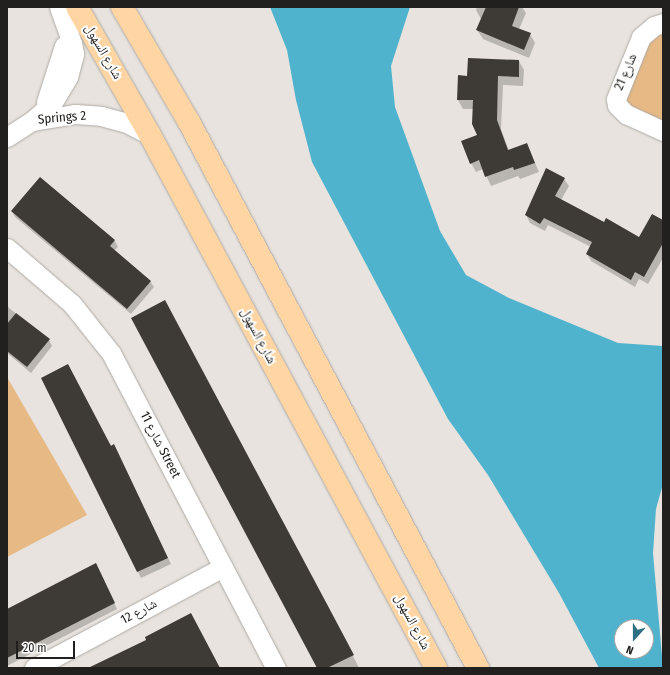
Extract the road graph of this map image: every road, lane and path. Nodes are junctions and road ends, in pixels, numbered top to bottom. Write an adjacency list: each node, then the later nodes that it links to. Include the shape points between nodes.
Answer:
1 (60, 7): 5 (street, Springs 2, via 74,54 68,77 59,95)
2 (77, 7): 7 (main road, شارع السهول)
3 (122, 7): 14 (main road, via 192,129)
4 (663, 23): 6 (street, شارع 21, via 654,26 641,37 616,98 621,111)
5 (39, 116): 7 (street, Springs 2, via 102,116 127,123); 8 (street)
6 (663, 131)
7 (150, 135): 13 (main road, شارع السهول)
8 (7, 137)
9 (7, 248): 10 (street, شارع 11 Street, via 72,304 111,353)
10 (223, 567): 11 (street, شارع 12); 12 (street, شارع 11 Street)
11 (34, 668)
12 (276, 668)
13 (436, 668)
14 (478, 668)

